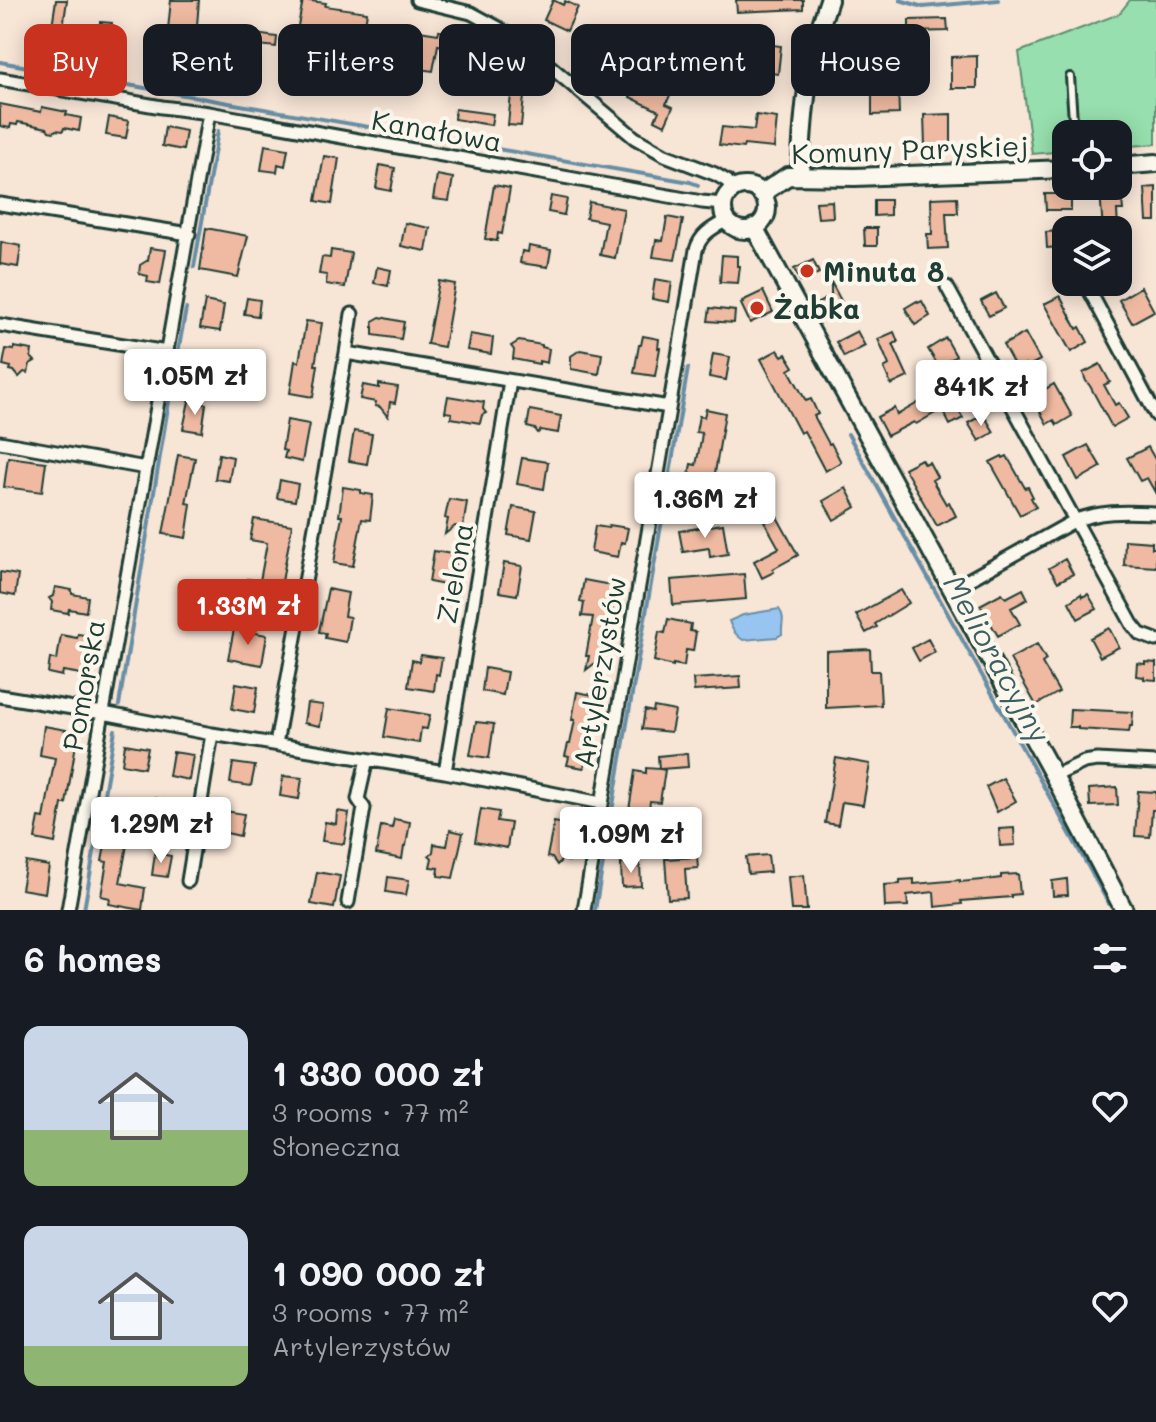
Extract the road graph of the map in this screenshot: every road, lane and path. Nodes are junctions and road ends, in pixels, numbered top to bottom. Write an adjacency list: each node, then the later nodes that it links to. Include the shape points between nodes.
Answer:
1 (417, 0): 11 (street, via 471,13 497,27 635,138 715,174)
2 (829, 0): 10 (street, via 808,74)
3 (1070, 77): 6 (lane)
4 (0, 79): 5 (street, Kanałowa)
5 (209, 113): 14 (street, Kanałowa, via 702,202); 16 (street, Pomorska)
6 (1073, 120)
7 (1156, 163): 8 (street)
8 (1132, 165)
9 (1052, 170): 10 (street, Komuny Paryskiej)
10 (800, 176): 12 (street, Komuny Paryskiej, via 785,177)
11 (733, 190): 12 (street, via 747,186); 14 (street)
12 (761, 194): 15 (street, via 766,211)
13 (0, 204): 16 (street)
14 (725, 212): 15 (street, via 737,228); 24 (street, Artylerzystów, via 698,243)
15 (754, 227): 30 (street)
16 (189, 234): 21 (street, Pomorska)
17 (947, 287): 29 (street)
18 (1092, 296): 25 (street)
19 (352, 314): 22 (street)
20 (0, 325): 21 (street)
21 (167, 352): 27 (street, Pomorska)
22 (346, 353): 23 (street); 35 (street)
23 (510, 381): 24 (street); 38 (street, Zielona)
24 (669, 407): 40 (street, Artylerzystów)
25 (1156, 415)
26 (0, 442): 27 (street)
27 (146, 468): 33 (street, Pomorska)
28 (1156, 513): 29 (street, via 1113,511)
29 (1074, 521): 30 (street); 31 (street, via 1132,624)
30 (952, 589): 39 (street)
31 (1156, 640)
32 (0, 696): 33 (street)
33 (103, 713): 34 (street); 43 (street, Pomorska)
34 (212, 734): 35 (street); 41 (street)
35 (276, 744): 36 (street)
36 (367, 759): 38 (street); 42 (street)
37 (1156, 763): 39 (street, via 1097,760)
38 (445, 772): 40 (street)
39 (1054, 776): 45 (street)
40 (601, 803): 44 (street, Artylerzystów)
41 (188, 881)
42 (348, 902)
43 (68, 910)
44 (584, 910)
45 (1124, 910)

